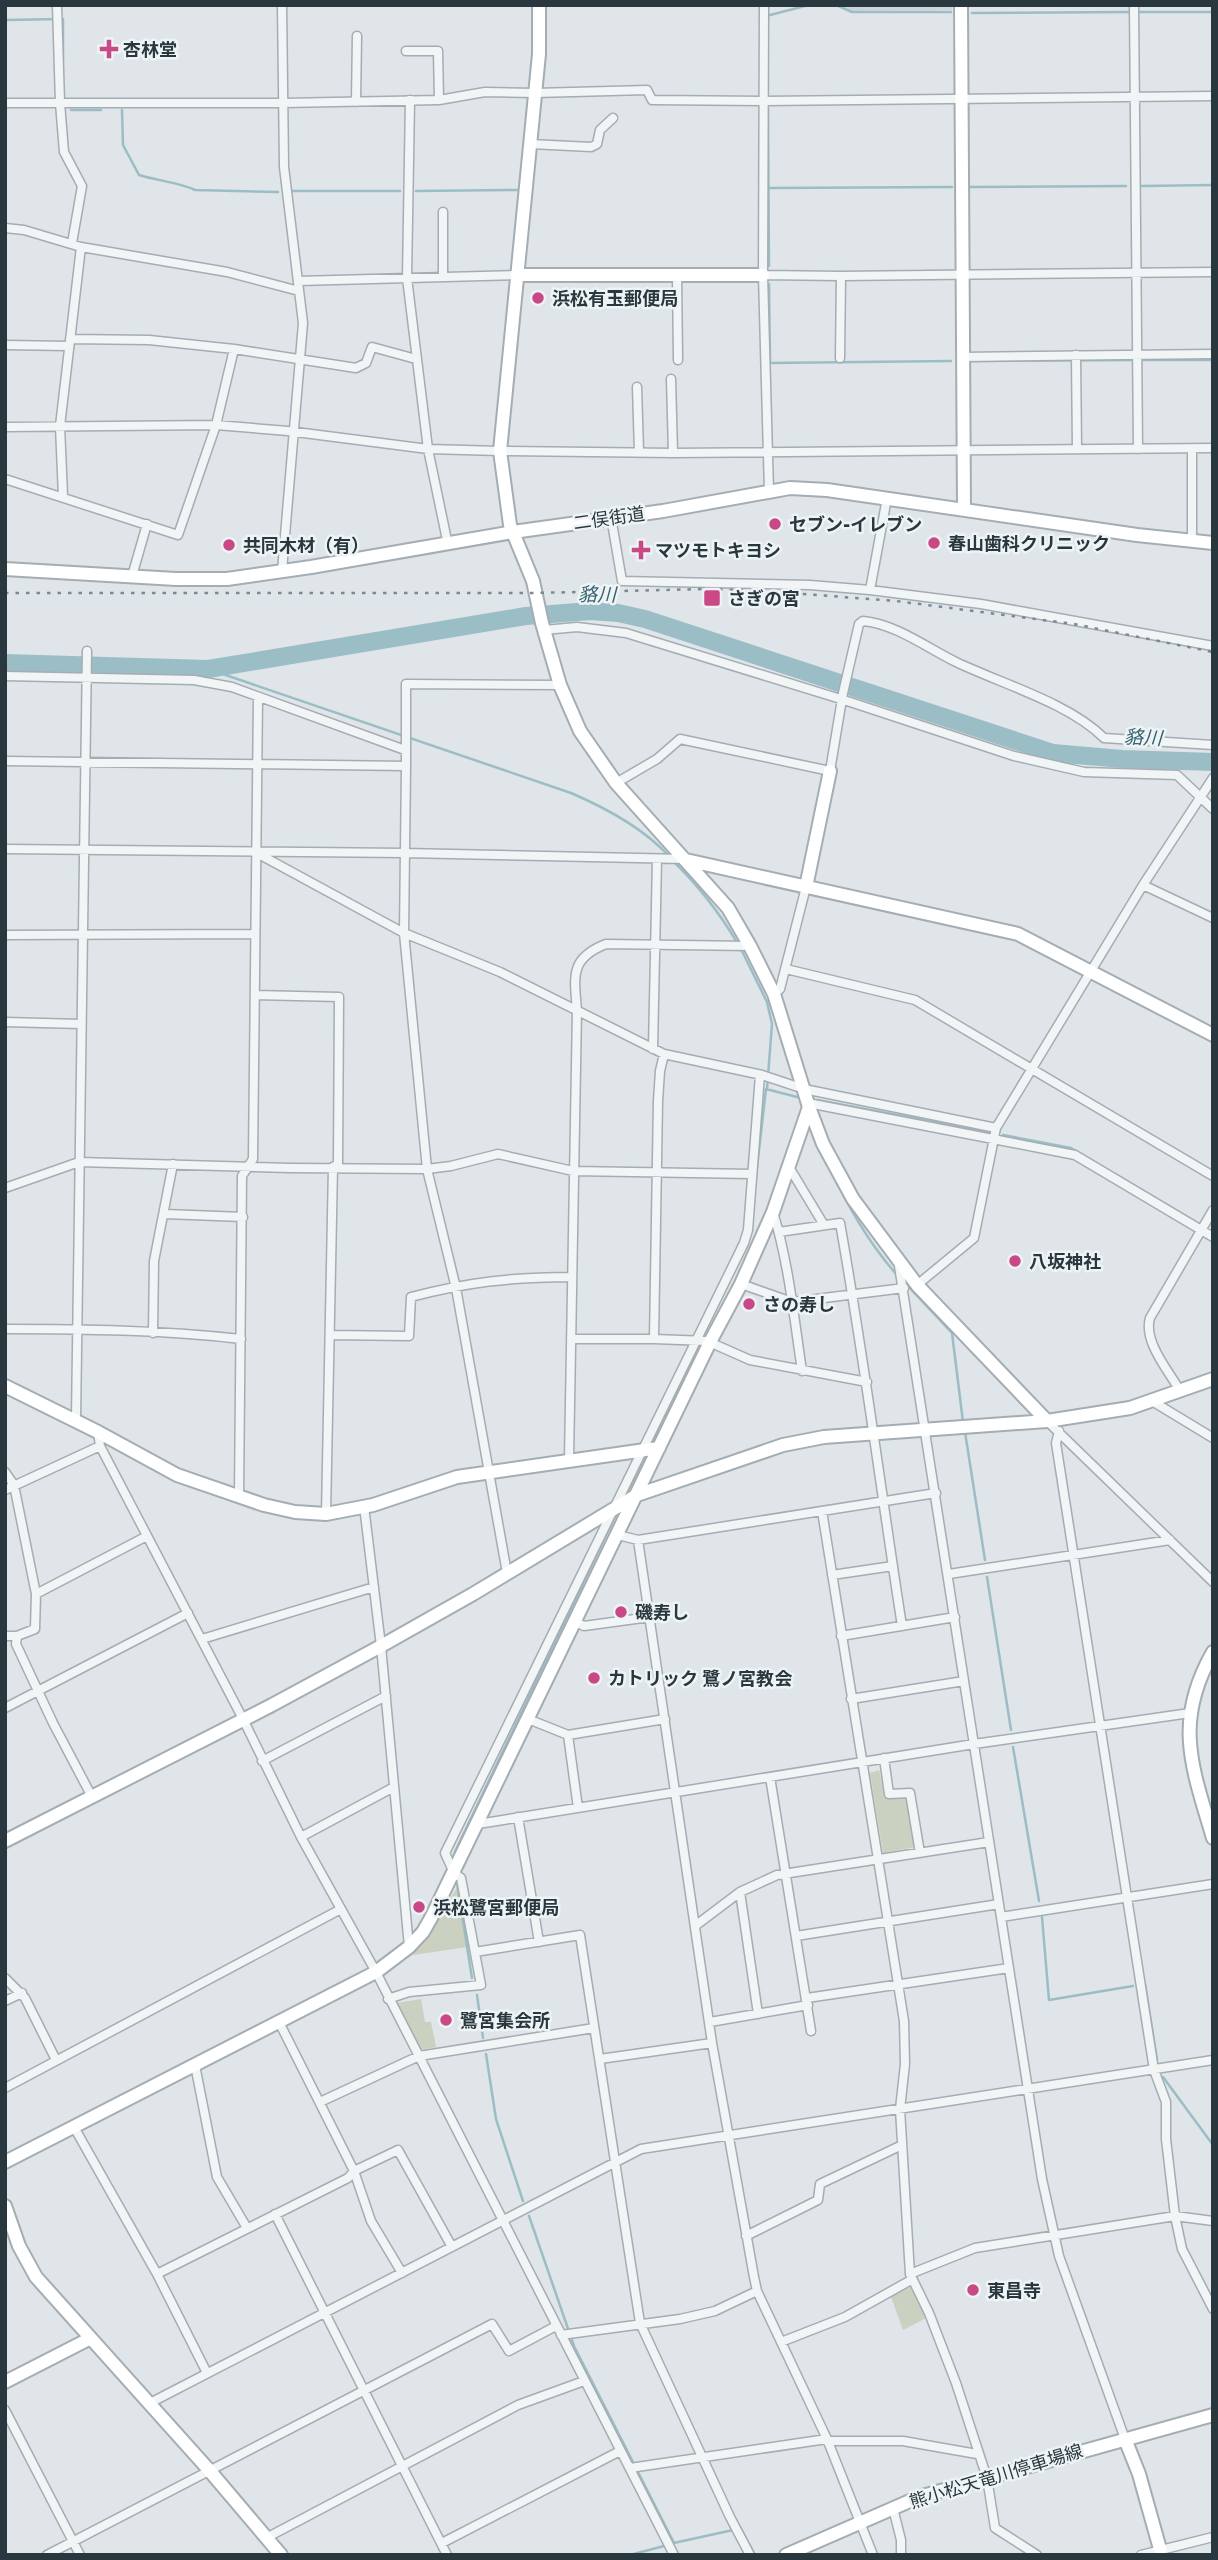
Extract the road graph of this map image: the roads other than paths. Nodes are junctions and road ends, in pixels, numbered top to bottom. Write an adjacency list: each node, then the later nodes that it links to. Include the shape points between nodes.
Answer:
1 (57, 5): 18 (street)
2 (282, 5): 19 (street)
3 (539, 5): 9 (street)
4 (764, 5): 15 (street)
5 (961, 5): 12 (street)
6 (1134, 5): 11 (street)
7 (357, 36): 16 (street)
8 (406, 51): 14 (street, via 438,51)
9 (534, 93): 14 (street, via 485,92); 15 (street, via 647,90 652,100); 21 (street)
10 (1213, 96): 11 (street)
11 (1135, 97): 12 (street); 25 (street)
12 (962, 98): 15 (street); 27 (street)
13 (410, 100): 14 (street); 16 (street); 33 (street)
14 (439, 100)
15 (765, 101): 30 (street)
16 (356, 102): 19 (street)
17 (5, 103): 18 (street)
18 (60, 103): 19 (street); 24 (street, via 64,152 82,186)
19 (283, 103): 34 (street, via 286,190)
20 (613, 118): 21 (street, via 591,148)
21 (530, 144): 28 (street)
22 (443, 212): 31 (street)
23 (5, 228): 24 (street)
24 (76, 245): 35 (street, via 226,272); 36 (street)
25 (1136, 272): 26 (street); 27 (street); 40 (street)
26 (1213, 272)
27 (962, 274): 32 (street); 41 (street)
28 (517, 275): 29 (street); 31 (street); 59 (street)
29 (677, 275): 30 (street); 46 (street)
30 (763, 275): 32 (street); 60 (street)
31 (443, 276): 33 (street)
32 (841, 276): 43 (street)
33 (407, 278): 34 (street); 45 (street)
34 (298, 281): 35 (street)
35 (299, 291): 44 (street, via 303,323)
36 (69, 342): 37 (street); 38 (street, via 149,340); 50 (street)
37 (5, 345)
38 (234, 349): 44 (street); 49 (street)
39 (1213, 354): 40 (street)
40 (1137, 355): 42 (street); 55 (street)
41 (963, 356): 42 (street); 58 (street)
42 (1076, 356): 54 (street)
43 (841, 358)
44 (299, 359): 45 (street, via 359,368 374,347); 52 (street)
45 (416, 359): 53 (street)
46 (678, 360)
47 (671, 379): 62 (street)
48 (637, 387): 61 (street)
49 (216, 425): 50 (street); 52 (street); 69 (street, via 178,535)
50 (60, 426): 51 (street); 65 (street)
51 (5, 427)
52 (294, 433): 53 (street); 75 (street)
53 (428, 449): 59 (street); 73 (street)
54 (1077, 449): 55 (street); 58 (street)
55 (1138, 449): 56 (street)
56 (1192, 449): 57 (street); 71 (street)
57 (1213, 449)
58 (965, 450): 60 (street); 67 (street)
59 (500, 451): 61 (street); 70 (street)
60 (766, 451): 62 (street); 64 (street)
61 (639, 452): 62 (street)
62 (673, 453)
63 (5, 479): 65 (street)
64 (769, 492): 66 (street, 二俣街道, via 790,488); 68 (street, 二俣街道)
65 (63, 496): 69 (street)
66 (887, 498): 67 (street, 二俣街道); 77 (street)
67 (964, 508): 71 (street, 二俣街道)
68 (611, 517): 70 (street, 二俣街道); 77 (street, via 622,581)
69 (146, 524): 76 (street)
70 (513, 532): 73 (street, 二俣街道); 78 (street, via 529,569)
71 (1192, 540): 72 (street, 二俣街道)
72 (1213, 543)
73 (448, 545): 75 (street, 二俣街道)
74 (5, 569): 76 (street, 二俣街道)
75 (282, 571): 76 (street, 二俣街道, via 218,580)
76 (132, 576)
77 (870, 590): 79 (street, via 981,604)
78 (543, 627): 83 (street); 84 (street, via 626,634)
79 (1213, 646)
80 (87, 651): 82 (street)
81 (5, 676): 82 (street)
82 (86, 677): 85 (street, via 194,680); 89 (street)
83 (560, 685): 87 (street, via 405,684); 94 (street, via 580,731)
84 (844, 696): 86 (street, via 859,624 872,621 1089,723 1104,738); 92 (street); 95 (street, via 1014,756 1084,772 1177,775)
85 (258, 697): 87 (street); 90 (street)
86 (1213, 745)
87 (405, 747): 91 (street)
88 (5, 761): 89 (street)
89 (85, 761): 90 (street); 98 (street)
90 (256, 765): 91 (street); 99 (street)
91 (406, 766): 100 (street)
92 (830, 771): 94 (street, via 680,739); 104 (street)
93 (1213, 778): 95 (street)
94 (616, 783): 102 (street)
95 (1200, 797): 96 (street); 103 (street)
96 (1213, 809)
97 (5, 849): 98 (street)
98 (83, 851): 99 (street); 109 (street)
99 (255, 852): 100 (street); 106 (street); 107 (street)
100 (404, 853): 101 (street); 106 (street)
101 (660, 859): 102 (street); 110 (street)
102 (682, 859): 104 (street); 111 (street, via 728,908)
103 (1143, 885): 105 (street); 113 (street)
104 (806, 887): 112 (street); 113 (street, via 1018,934)
105 (1213, 918)
106 (404, 933): 116 (street); 131 (street)
107 (254, 934): 109 (street); 115 (street)
108 (5, 935): 109 (street)
109 (83, 936): 118 (street)
110 (656, 945): 111 (street); 116 (street, via 606,944 580,959 575,982); 120 (street)
111 (742, 946): 114 (street)
112 (786, 969): 114 (street); 122 (street, via 915,1000)
113 (1090, 970): 119 (street); 122 (street)
114 (774, 994): 124 (street)
115 (256, 995): 128 (street, via 253,1159); 129 (street, via 339,997 338,1164)
116 (577, 1010): 120 (street); 132 (street)
117 (5, 1022): 118 (street)
118 (81, 1024): 126 (street)
119 (1213, 1035)
120 (653, 1049): 121 (street)
121 (664, 1054): 123 (street); 133 (street)
122 (1032, 1069): 125 (street); 135 (street)
123 (761, 1075): 124 (street); 134 (street)
124 (807, 1100): 125 (street); 125 (street); 130 (street); 145 (street, via 839,1175)
125 (995, 1133): 142 (street, via 1075,1155); 148 (street, via 974,1238)
126 (79, 1162): 127 (street); 136 (street); 154 (street)
127 (173, 1164): 128 (street); 139 (street)
128 (247, 1166): 129 (street); 140 (street, via 242,1176)
129 (333, 1167): 131 (street); 156 (street)
130 (789, 1167): 138 (street); 141 (street)
131 (426, 1169): 132 (street, via 498,1154); 149 (street)
132 (573, 1171): 133 (street); 146 (street)
133 (658, 1173): 134 (street); 159 (street)
134 (752, 1174): 160 (street, via 748,1230)
135 (1213, 1176)
136 (5, 1188)
137 (1213, 1210): 142 (street)
138 (773, 1212): 143 (street); 147 (street)
139 (164, 1214): 140 (street); 155 (street, via 154,1261)
140 (243, 1217): 157 (street)
141 (824, 1225): 143 (street); 151 (street, via 840,1223)
142 (1201, 1230): 144 (street); 165 (street, via 1148,1325 1152,1342)
143 (779, 1232): 152 (street)
144 (1213, 1237)
145 (899, 1264): 148 (street); 150 (street)
146 (572, 1278): 149 (street, via 518,1277); 158 (street)
147 (741, 1284): 152 (street); 160 (street)
148 (918, 1285): 168 (street)
149 (455, 1286): 156 (street, via 411,1297 409,1336); 178 (street)
150 (904, 1287): 151 (street); 169 (street)
151 (853, 1293): 152 (street); 163 (street)
152 (792, 1302): 161 (street)
153 (5, 1329): 154 (street)
154 (77, 1329): 155 (street); 167 (street)
155 (153, 1333): 157 (street)
156 (330, 1335): 187 (street)
157 (241, 1339): 181 (street)
158 (571, 1339): 159 (street); 176 (street)
159 (654, 1339): 160 (street)
160 (702, 1341): 161 (street, via 750,1360); 175 (street)
161 (802, 1371): 163 (street)
162 (1213, 1379): 165 (street)
163 (867, 1382): 172 (street)
164 (5, 1386): 167 (street)
165 (1180, 1391): 166 (street)
166 (1152, 1401): 168 (street); 173 (street)
167 (76, 1420): 171 (street)
168 (1046, 1421): 169 (street); 170 (street)
169 (926, 1430): 172 (street); 180 (street)
170 (1059, 1431): 191 (street); 192 (street, via 1056,1443)
171 (98, 1432): 174 (street); 181 (street, via 177,1475)
172 (874, 1434): 182 (street, via 783,1445); 183 (street)
173 (1213, 1438)
174 (100, 1446): 179 (street); 189 (street)
175 (651, 1449): 176 (street); 182 (street); 185 (street)
176 (569, 1460): 178 (street)
177 (5, 1472): 179 (street)
178 (491, 1474): 184 (street, via 457,1477); 194 (street)
179 (9, 1488): 199 (street)
180 (936, 1493): 183 (street); 195 (street)
181 (239, 1496): 187 (street, via 295,1513)
182 (634, 1497): 185 (street); 188 (street)
183 (883, 1502): 186 (street); 193 (street)
184 (364, 1506): 187 (street); 198 (street)
185 (615, 1509): 194 (street); 239 (street, via 444,1853)
186 (822, 1511): 190 (street); 196 (street)
187 (326, 1514)
188 (618, 1535): 190 (street); 203 (street)
189 (147, 1536): 199 (street); 200 (street)
190 (638, 1540): 201 (street)
191 (1170, 1540): 192 (street); 197 (street)
192 (1073, 1555): 195 (street); 220 (street)
193 (893, 1566): 196 (street); 204 (street)
194 (507, 1573): 209 (street)
195 (949, 1574): 202 (street)
196 (832, 1575): 207 (street)
197 (1213, 1581)
198 (374, 1587): 208 (street); 209 (street)
199 (36, 1594): 206 (street, via 35,1629)
200 (188, 1613): 208 (street); 212 (street)
201 (650, 1617): 203 (street, via 584,1626); 219 (street)
202 (955, 1617): 204 (street); 211 (street)
203 (575, 1622): 218 (street)
204 (902, 1626): 207 (street)
205 (5, 1636): 206 (street)
206 (17, 1636): 212 (street, via 16,1644)
207 (841, 1636): 214 (street)
208 (202, 1639): 217 (street)
209 (381, 1646): 213 (street); 217 (street)
210 (1213, 1652): 216 (street, via 1194,1690)
211 (964, 1681): 214 (street); 222 (street)
212 (38, 1691): 215 (street); 229 (street)
213 (386, 1696): 224 (street); 227 (street)
214 (851, 1699): 225 (street)
215 (5, 1708)
216 (1190, 1713): 220 (street); 234 (street, via 1191,1756)
217 (243, 1719): 224 (street); 229 (street)
218 (528, 1719): 221 (street); 232 (street)
219 (665, 1719): 221 (street); 228 (street)
220 (1100, 1726): 222 (street); 243 (street)
221 (568, 1735): 230 (street)
222 (974, 1744): 223 (street); 236 (street)
223 (884, 1758): 225 (street); 237 (street, via 889,1794 910,1793)
224 (262, 1761): 233 (street)
225 (862, 1762): 226 (street); 238 (street)
226 (770, 1777): 228 (street); 240 (street)
227 (394, 1787): 233 (street); 251 (street)
228 (675, 1793): 230 (street); 248 (street)
229 (92, 1796): 235 (street)
230 (578, 1808): 231 (street)
231 (518, 1817): 232 (street); 250 (street)
232 (478, 1824): 239 (street)
233 (302, 1837): 245 (street)
234 (1213, 1838)
235 (5, 1841)
236 (989, 1842): 237 (street); 244 (street)
237 (920, 1853): 238 (street)
238 (877, 1860): 240 (street); 247 (street)
239 (456, 1871): 251 (street, via 423,1932); 252 (street)
240 (786, 1874): 242 (street); 249 (street)
241 (1213, 1884): 243 (street)
242 (740, 1892): 248 (street); 261 (street)
243 (1127, 1898): 246 (street); 272 (street)
244 (999, 1904): 246 (street); 247 (street)
245 (341, 1909): 254 (street); 269 (street)
246 (1001, 1917): 253 (street)
247 (886, 1923): 249 (street); 256 (street)
248 (695, 1926): 263 (street)
249 (796, 1936): 260 (street)
250 (539, 1942): 252 (street); 264 (street, via 580,1936)
251 (409, 1947): 254 (street)
252 (475, 1952): 258 (street, via 481,1985 409,1992)
253 (1009, 1968): 256 (street); 274 (street)
254 (376, 1972): 258 (street); 262 (street)
255 (5, 1978): 257 (street)
256 (896, 1984): 260 (street); 276 (street, via 905,2039)
257 (22, 1993): 259 (street); 269 (street)
258 (388, 1999): 267 (street)
259 (5, 2001)
260 (807, 2001): 261 (street); 265 (street)
261 (758, 2014): 263 (street)
262 (279, 2022): 271 (street); 275 (street)
263 (710, 2022): 266 (street)
264 (594, 2028): 267 (street); 268 (street)
265 (811, 2031)
266 (712, 2043): 268 (street); 278 (street)
267 (419, 2056): 275 (street); 287 (street)
268 (600, 2059): 281 (street)
269 (56, 2060): 273 (street)
270 (1213, 2060): 272 (street)
271 (195, 2065): 277 (street); 288 (street, via 217,2177)
272 (1154, 2070): 274 (street); 285 (street, via 1166,2102)
273 (5, 2088)
274 (1027, 2088): 276 (street); 290 (street)
275 (320, 2102): 282 (street)
276 (900, 2109): 278 (street); 279 (street)
277 (74, 2127): 280 (street); 293 (street)
278 (729, 2134): 281 (street, via 641,2149); 289 (street)
279 (902, 2145): 289 (street, via 820,2184 818,2200); 294 (street)
280 (5, 2162)
281 (616, 2162): 287 (street); 298 (street)
282 (354, 2171): 284 (street); 291 (street, via 398,2150); 292 (street, via 371,2221)
283 (5, 2206): 301 (street, via 36,2277)
284 (275, 2214): 288 (street); 297 (street)
285 (1175, 2216): 286 (street); 290 (street); 296 (street, via 1182,2249)
286 (1213, 2221)
287 (503, 2222): 291 (street); 299 (street)
288 (247, 2228): 293 (street)
289 (746, 2236): 295 (street)
290 (1054, 2237): 294 (street, via 975,2248); 310 (street)
291 (452, 2247): 292 (street)
292 (402, 2273): 297 (street)
293 (156, 2274): 303 (street)
294 (911, 2277): 302 (street, via 845,2317); 313 (street, via 938,2337)
295 (757, 2291): 298 (street, via 715,2311); 302 (street)
296 (1213, 2309)
297 (325, 2314): 303 (street); 306 (street)
298 (640, 2323): 300 (street); 314 (street)
299 (556, 2326): 300 (street); 306 (street, via 509,2351 492,2324)
300 (562, 2335): 304 (street)
301 (89, 2339): 305 (street); 307 (street)
302 (781, 2342): 311 (street)
303 (207, 2372): 307 (street)
304 (584, 2381): 312 (street); 316 (street, via 518,2405)
305 (5, 2382)
306 (364, 2391): 316 (street); 317 (street)
307 (150, 2403): 317 (street)
308 (5, 2410): 323 (street)
309 (1213, 2415): 310 (street, 熊小松天竜川停車場線)
310 (1125, 2439): 318 (street, 熊小松天竜川停車場線); 325 (street)
311 (827, 2440): 313 (street, via 904,2441); 314 (street); 320 (street)
312 (620, 2451): 315 (street); 324 (street)
313 (977, 2454): 318 (street)
314 (703, 2458): 315 (street); 331 (street)
315 (633, 2467): 330 (street)
316 (403, 2468): 322 (street); 324 (street)
317 (209, 2470): 322 (street); 323 (street)
318 (987, 2478): 319 (street, 熊小松天竜川停車場線); 335 (street, via 995,2528)
319 (894, 2508): 320 (street, 熊小松天竜川停車場線); 334 (street)
320 (861, 2521): 332 (street, 熊小松天竜川停車場線); 333 (street)
321 (1213, 2536): 325 (street)
322 (268, 2537): 328 (street)
323 (73, 2541): 326 (street); 327 (street)
324 (443, 2543): 329 (street)
325 (1161, 2552): 336 (street)
326 (47, 2555)
327 (80, 2555)
328 (281, 2555)
329 (447, 2555)
330 (674, 2555)
331 (750, 2555)
332 (786, 2555)
333 (873, 2555)
334 (901, 2555)
335 (1037, 2555)
336 (1141, 2555)

